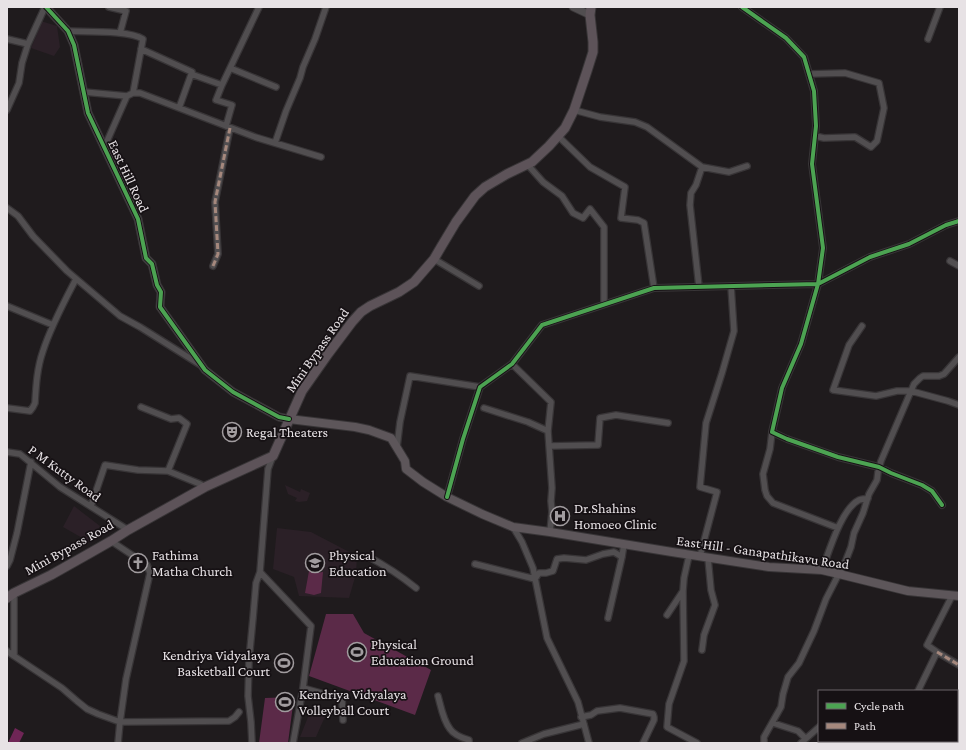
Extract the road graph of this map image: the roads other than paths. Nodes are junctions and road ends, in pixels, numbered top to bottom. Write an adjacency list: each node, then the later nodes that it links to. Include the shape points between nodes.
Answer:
1 (46, 7): 9 (street, East Hill Road); 13 (street)
2 (109, 7): 10 (street, via 126,11)
3 (259, 7): 15 (street)
4 (326, 7): 29 (street)
5 (573, 7): 8 (street)
6 (742, 7): 17 (street, via 786,38 804,57)
7 (940, 7): 12 (street)
8 (590, 11): 25 (main road, Mini Bypass Road, via 593,52)
9 (68, 31): 10 (street); 20 (street, East Hill Road, via 74,45)
10 (120, 33): 14 (street, via 143,39)
11 (7, 39): 13 (street)
12 (928, 39)
13 (28, 44): 24 (street, via 19,82)
14 (141, 50): 16 (street, via 192,72); 21 (street)
15 (230, 68): 18 (street); 19 (street)
16 (191, 74): 18 (street); 23 (street)
17 (809, 74): 28 (street, via 814,91); 28 (street, via 845,73 879,84 884,108 877,141 871,147 855,137)
18 (222, 85): 26 (street, via 216,100 232,105)
19 (276, 87)
20 (84, 92): 22 (street); 30 (street, East Hill Road, via 88,113)
21 (133, 93): 22 (street); 23 (street, via 140,93)
22 (127, 96): 30 (street)
23 (179, 108): 26 (street)
24 (7, 110)
25 (574, 110): 27 (main road, Mini Bypass Road); 33 (street, via 635,122 647,127)
26 (228, 127): 29 (street); 39 (street, via 215,202 218,254)
27 (558, 136): 32 (main road, Mini Bypass Road); 46 (street, via 590,167 625,187 621,218 644,223)
28 (815, 136): 42 (street, via 812,164 822,248)
29 (276, 143): 31 (street)
30 (104, 148): 53 (street, East Hill Road, via 138,219 146,258 152,264 161,292 160,307)
31 (322, 157)
32 (528, 164): 37 (main road, Mini Bypass Road, via 485,187 475,196); 47 (street, via 543,182 562,196 573,213 583,218 590,209 604,227)
33 (702, 166): 34 (street, via 729,172); 44 (street, via 690,205)
34 (747, 166)
35 (7, 208): 41 (street, via 18,216 33,236)
36 (959, 221): 42 (street, via 909,244 870,257)
37 (434, 259): 43 (street); 60 (main road, Mini Bypass Road, via 414,282 361,312 302,391)
38 (950, 261): 40 (street)
39 (213, 266)
40 (959, 266)
41 (76, 279): 49 (street); 53 (street, via 120,316)
42 (818, 284): 45 (street); 63 (street, via 801,344 782,388)
43 (479, 286)
44 (699, 286): 45 (street); 46 (street)
45 (731, 286): 85 (street, via 734,331 706,423 700,487 717,492)
46 (654, 288): 47 (street)
47 (604, 304): 52 (street, via 542,325)
48 (7, 306): 49 (street)
49 (53, 325): 58 (street, via 42,352 33,407 30,411)
50 (862, 326): 55 (street, via 849,345 833,390 876,396)
51 (959, 358): 55 (street, via 944,374 920,378)
52 (512, 364): 54 (street); 62 (street, via 551,402)
53 (201, 365): 60 (street, East Hill Road, via 233,392 278,418)
54 (480, 387): 65 (street, via 410,376); 72 (street)
55 (911, 391): 56 (street); 69 (street)
56 (959, 405)
57 (141, 407): 70 (street, via 171,419 179,418 187,424)
58 (7, 408)
59 (484, 408): 62 (street)
60 (289, 419): 65 (main road, East Hill - Ganapathikavu Road, via 369,430 391,438); 67 (main road, Mini Bypass Road)
61 (668, 423): 64 (street, via 616,415 600,418 598,445)
62 (548, 431): 64 (street)
63 (772, 432): 69 (street, via 838,457); 77 (street, via 763,474 767,496 773,503)
64 (549, 446): 79 (street, via 552,488)
65 (397, 448): 72 (main road, East Hill - Ganapathikavu Road, via 405,461 406,470)
66 (7, 452): 68 (street, P M Kutty Road, via 20,454)
67 (273, 456): 71 (main road, Mini Bypass Road); 89 (street, via 268,469)
68 (31, 462): 75 (street, P M Kutty Road, via 60,487); 87 (street, via 17,533)
69 (879, 467): 73 (street, via 877,480); 74 (street, via 932,491)
70 (168, 471): 71 (street); 75 (street, via 105,465)
71 (205, 487): 78 (main road, Mini Bypass Road)
72 (447, 497): 76 (main road, East Hill - Ganapathikavu Road)
73 (868, 498): 77 (street, via 858,500 851,506); 90 (street)
74 (942, 505)
75 (90, 506): 78 (street, P M Kutty Road)
76 (512, 527): 79 (main road, East Hill - Ganapathikavu Road); 91 (street, via 527,552 534,568)
77 (838, 528): 88 (street)
78 (128, 530): 80 (main road, Mini Bypass Road)
79 (550, 532): 81 (main road, East Hill - Ganapathikavu Road)
80 (111, 541): 94 (main road, Mini Bypass Road); 109 (street, via 147,564 150,573 126,679)
81 (624, 544): 82 (main road, East Hill - Ganapathikavu Road); 84 (street)
82 (690, 555): 85 (main road, East Hill - Ganapathikavu Road); 93 (street)
83 (369, 557): 92 (street)
84 (622, 557): 91 (street, via 614,552 586,560 557,559 553,570 539,573); 97 (street)
85 (704, 557): 88 (main road, East Hill - Ganapathikavu Road, via 769,567); 98 (street, via 715,605)
86 (475, 564): 91 (street)
87 (7, 566)
88 (822, 570): 90 (main road, East Hill - Ganapathikavu Road)
89 (260, 572): 103 (street, via 311,626); 115 (street, via 256,583 249,660 248,696)
90 (839, 574): 95 (main road, East Hill - Ganapathikavu Road, via 908,591); 110 (street, via 799,663 788,677 781,707)
91 (535, 579): 107 (street, via 547,638 578,702)
92 (416, 588)
93 (683, 591): 96 (street); 121 (street, via 684,661 669,704 667,727)
94 (11, 595): 101 (street)
95 (955, 596): 100 (street, via 927,645)
96 (667, 614)
97 (608, 618)
98 (702, 650)
99 (7, 651): 101 (street)
100 (937, 652): 102 (street); 104 (street)
101 (14, 656): 109 (street, via 62,688 87,709)
102 (959, 665)
103 (304, 688): 108 (street, via 342,699); 116 (street)
104 (918, 690)
105 (438, 696): 117 (street, via 450,730 459,737 469,740)
106 (239, 712): 109 (street, via 229,721)
107 (581, 717): 111 (street); 120 (street, via 597,711 620,708 653,714 654,720)
108 (343, 720)
109 (120, 722): 114 (street)
110 (772, 723): 113 (street, via 798,731); 122 (street)
111 (584, 724): 118 (street, via 544,734); 119 (street)
112 (818, 728): 113 (street)
113 (805, 738): 123 (street)
114 (118, 743)
115 (252, 743)
116 (293, 743)
117 (469, 743)
118 (522, 743)
119 (589, 743)
120 (643, 743)
121 (697, 743)
122 (764, 743)
123 (801, 743)

